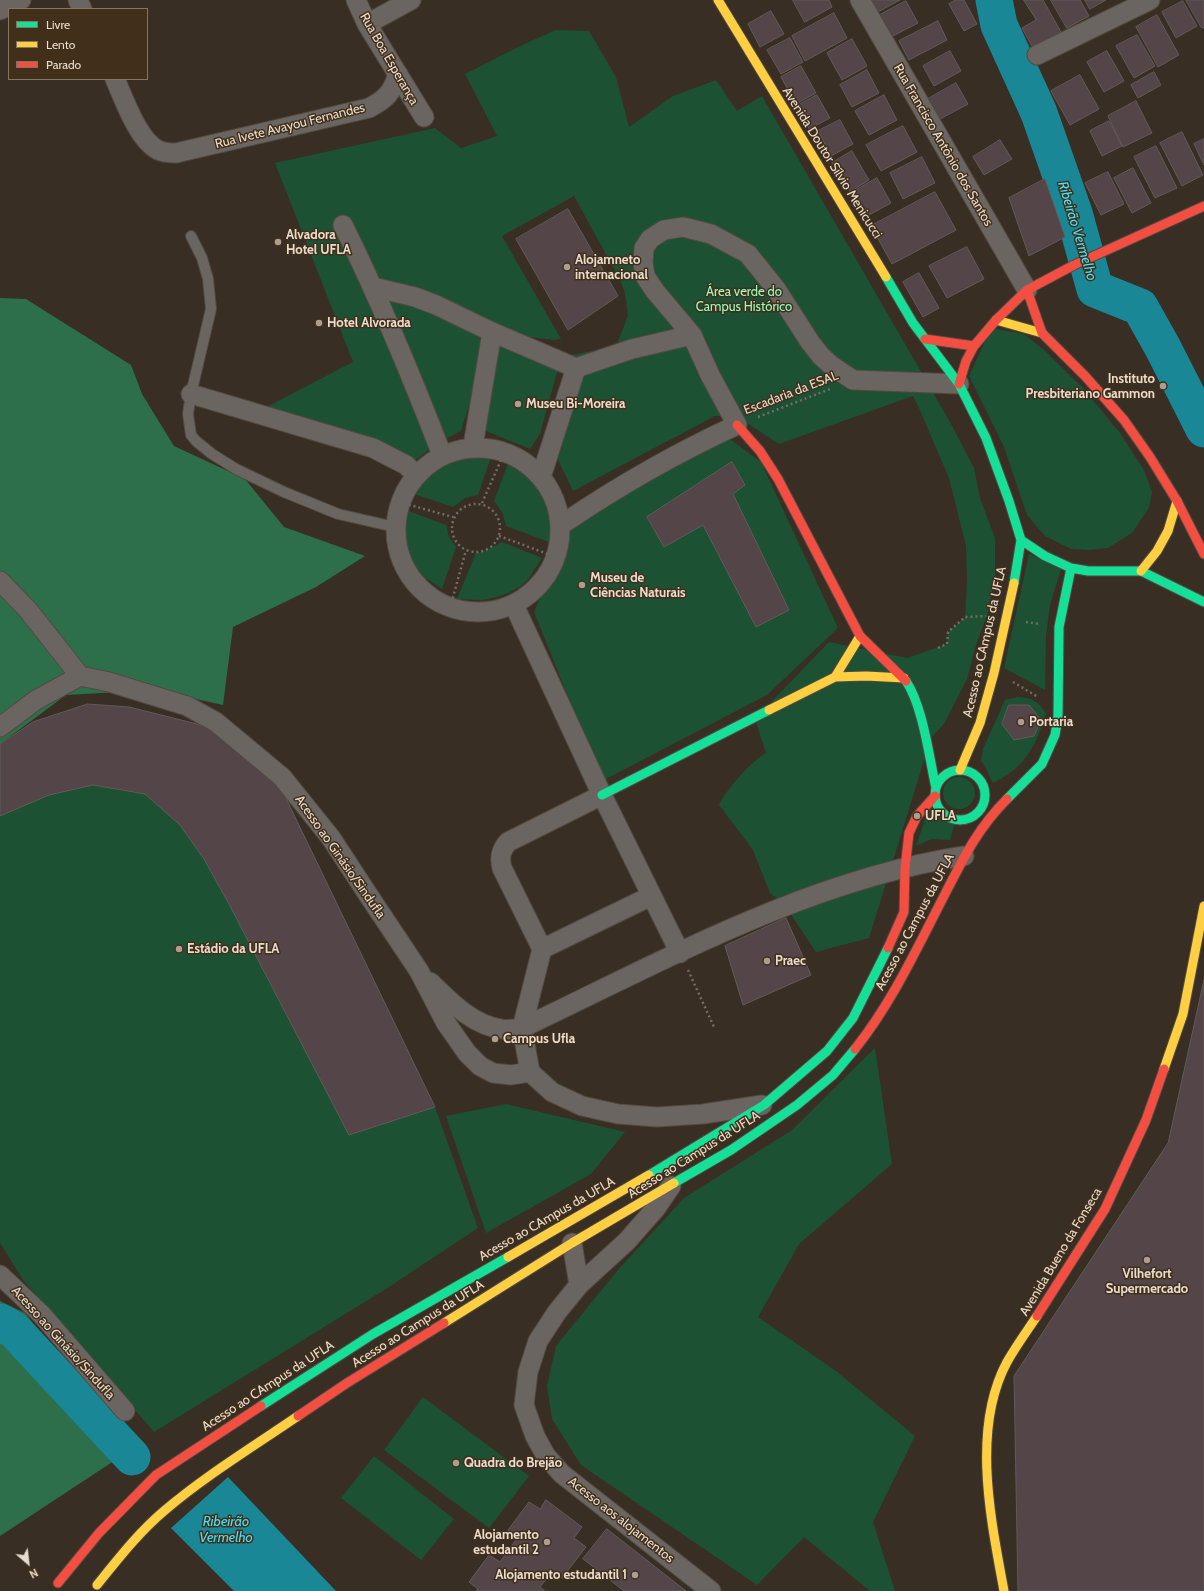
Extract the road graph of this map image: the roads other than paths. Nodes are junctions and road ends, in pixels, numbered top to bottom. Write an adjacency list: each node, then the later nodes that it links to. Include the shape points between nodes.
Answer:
1 (20, 0): 7 (street)
2 (356, 0): 8 (street, Rua Boa Esperança)
3 (411, 0): 8 (street)
4 (718, 0): 22 (street, Avenida Doutor Sílvio Menicucci)
5 (860, 0): 17 (street, Rua Francisco Antônio dos Santos)
6 (1150, 0): 9 (street)
7 (0, 10)
8 (367, 24): 10 (street, Rua Boa Esperança)
9 (1037, 55)
10 (398, 74): 11 (street, Rua Ivete Avayou Fernandes, via 388,96 369,108 176,154 158,150 149,144 141,134); 12 (street, Rua Boa Esperança)
11 (115, 80)
12 (424, 117)
13 (1204, 206): 17 (street, via 1074,265)
14 (343, 225): 16 (street)
15 (191, 236): 26 (lane, via 202,258 208,279 211,309)
16 (373, 288): 19 (street, via 429,302); 29 (street)
17 (1027, 290): 18 (street); 20 (street)
18 (996, 320): 20 (street); 23 (street)
19 (492, 332): 24 (street); 28 (street)
20 (1042, 332): 32 (street, via 1124,420)
21 (692, 335): 24 (street, via 632,349); 25 (street, via 645,276 642,262 644,248 650,239 664,230 683,227 711,234 748,254 776,289 821,356 853,380); 27 (street)
22 (925, 340): 23 (street); 25 (street, Avenida Doutor Sílvio Menicucci)
23 (974, 346): 25 (street)
24 (576, 368): 31 (street)
25 (959, 384): 35 (street, Avenida Doutor Sílvio Menicucci, via 986,438)
26 (191, 394): 30 (street, via 373,448 406,465); 34 (lane, via 188,414 192,435 212,454 236,469 284,492 338,514)
27 (737, 425): 33 (street, via 695,444 601,497); 42 (street, via 760,451 778,479)
28 (473, 446): 29 (street); 31 (street, via 505,451 534,467)
29 (442, 455): 30 (street)
30 (415, 474): 34 (street, via 399,502)
31 (541, 477): 33 (street, via 553,493)
32 (1177, 501): 36 (street); 38 (street, via 1168,531 1157,551)
33 (561, 524): 41 (street, via 556,557 540,585)
34 (395, 527): 41 (street, via 394,534 402,566 422,592 450,608 482,613)
35 (1021, 540): 37 (street, via 1045,556); 47 (street, Acesso ao CAmpus da UFLA, via 1014,585 994,673 980,723)
36 (1204, 554)
37 (1071, 568): 38 (street, via 1088,571); 51 (street, Acesso ao Campus da UFLA, via 1060,627 1058,717 1055,735 1042,764)
38 (1141, 571): 40 (street)
39 (0, 581): 43 (street, via 28,610)
40 (1204, 602)
41 (514, 605): 49 (street)
42 (860, 636): 44 (street); 45 (street)
43 (80, 676): 46 (street, via 36,700); 58 (street, Acesso ao Ginásio/Sindufla, via 109,682 187,706 216,722 282,777 331,838)
44 (836, 677): 45 (street); 49 (street)
45 (904, 678): 48 (street, via 918,707)
46 (0, 726)
47 (960, 770): 48 (street, via 950,772 941,779); 50 (street, via 972,772 981,780 986,791 984,803)
48 (936, 792): 50 (street, via 938,806 951,818 960,820); 53 (street, Acesso ao CAmpus da UFLA, via 917,816 910,833)
49 (602, 795): 54 (street); 56 (street, via 508,842 500,855 502,868)
50 (978, 814): 51 (street)
51 (983, 825): 52 (street, Acesso ao Campus da UFLA)
52 (964, 856): 53 (street); 62 (street, Acesso ao Campus da UFLA, via 897,986 871,1028 833,1075 798,1105)
53 (905, 868): 57 (street, via 811,897 759,917); 61 (street, Acesso ao CAmpus da UFLA, via 904,912 853,1018 827,1051)
54 (651, 896): 56 (street); 57 (street)
55 (1204, 906): 73 (street, Avenida Bueno da Fonseca, via 1183,1014 1146,1120 1105,1209 1007,1362 993,1399 987,1431 987,1460 993,1529)
56 (542, 949): 59 (street)
57 (680, 953): 59 (street)
58 (419, 971): 59 (street, via 453,1004 485,1025 501,1029); 60 (street, Acesso ao Ginásio/Sindufla, via 446,1023 467,1053 480,1066 493,1074)
59 (522, 1028): 60 (street)
60 (530, 1072): 61 (street, via 552,1092 582,1106 618,1114 657,1117 703,1114)
61 (764, 1105): 69 (street, Acesso ao CAmpus da UFLA, via 584,1214 373,1334 156,1475 99,1533)
62 (671, 1186): 63 (street, Acesso ao Campus da UFLA); 65 (street, Acesso aos alojamentos, via 656,1208 627,1241)
63 (572, 1243): 65 (street); 70 (street, Acesso ao Campus da UFLA, via 347,1384 215,1473 164,1511 127,1548)
64 (0, 1276): 66 (street, Acesso ao Ginásio/Sindufla, via 42,1315)
65 (579, 1285): 72 (street, Acesso aos alojamentos, via 538,1341 528,1372 524,1405 535,1436 546,1456 562,1474)
66 (125, 1411)
67 (73, 1579): 69 (street, Acesso ao CAmpus da UFLA)
68 (88, 1580): 70 (street)
69 (58, 1583): 71 (street, Acesso ao CAmpus da UFLA)
70 (100, 1588)
71 (50, 1590)
72 (711, 1591)
73 (1004, 1591)

